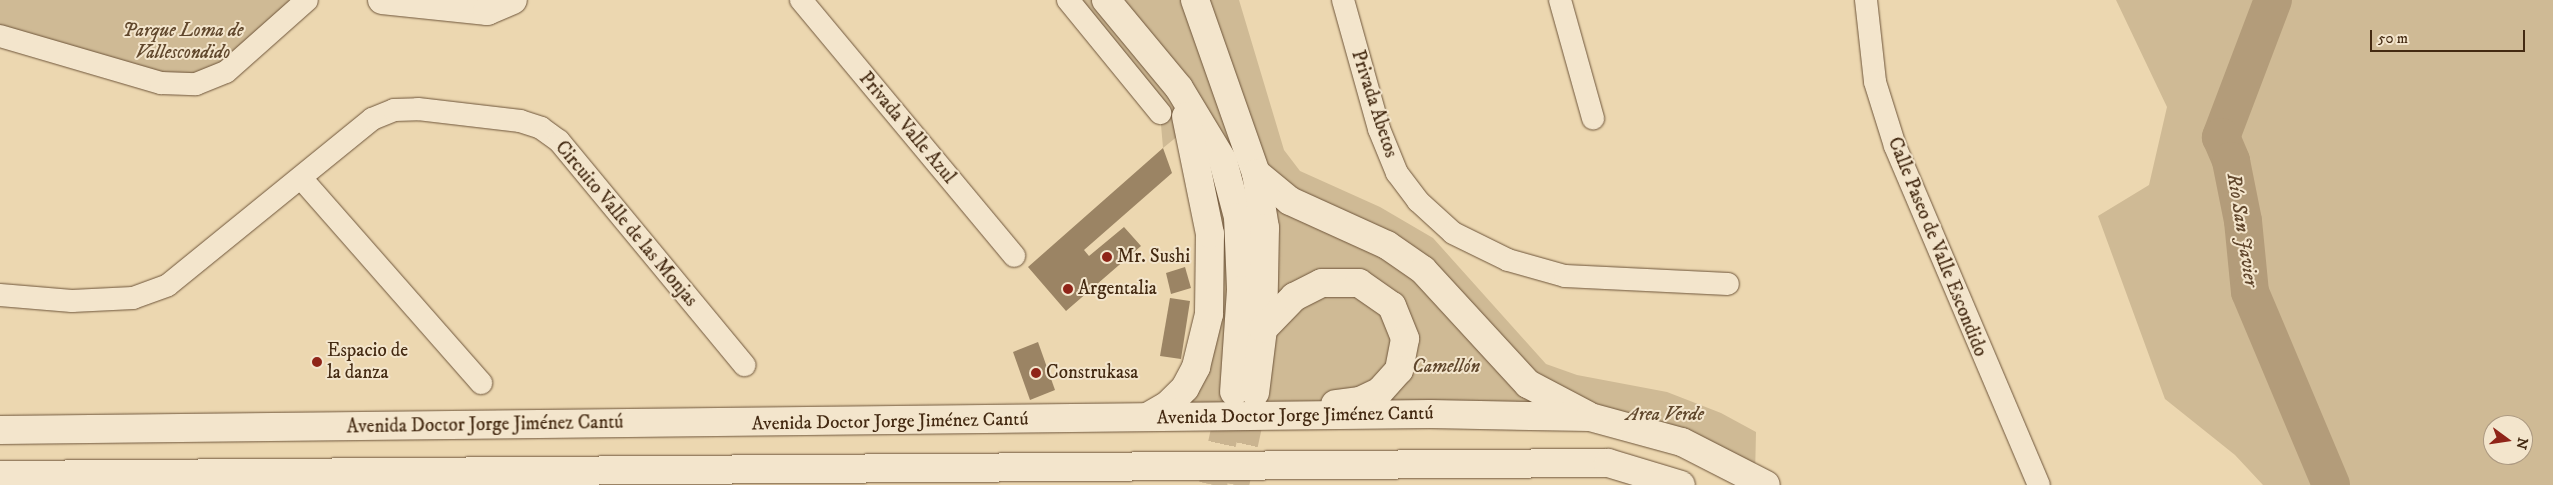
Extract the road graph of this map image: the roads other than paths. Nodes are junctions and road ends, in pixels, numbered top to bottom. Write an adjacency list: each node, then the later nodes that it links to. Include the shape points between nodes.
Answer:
1 (308, 0): 11 (street, via 226,72 196,84 161,84)
2 (382, 0): 3 (main road, via 487,11)
3 (513, 0)
4 (801, 0): 17 (street, Privada Valle Azul)
5 (1068, 0): 13 (street)
6 (1106, 0): 12 (main road)
7 (1195, 0): 15 (main road)
8 (1342, 0): 18 (street, Privada Abetos, via 1379,129 1397,173 1418,201 1453,233 1508,260 1565,276)
9 (1560, 0): 14 (street)
10 (1866, 0): 32 (street, Calle Paseo de Valle Escondido, via 1875,82 1895,146)
11 (0, 36)
12 (1179, 88): 20 (main road, via 1223,161 1238,217 1244,392); 24 (main road, via 1195,148 1210,234 1208,314 1196,367 1185,388 1168,405)
13 (1160, 113)
14 (1593, 118)
15 (1256, 173): 20 (main road, via 1265,228); 25 (main road, via 1290,201 1387,245 1423,270 1528,384)
16 (301, 178): 19 (street, Circuito Valle de las Monjas, via 168,285 133,298 72,301); 21 (street, Circuito Valle de las Monjas, via 372,119 394,110 455,113 541,128 559,141); 22 (street)
17 (1014, 256)
18 (1728, 284)
19 (0, 295)
20 (1263, 329): 23 (main road, via 1294,297 1322,283 1359,283 1392,306 1405,339 1399,370 1379,392 1360,400)
21 (744, 364)
22 (480, 383)
23 (1277, 416): 24 (main road, Avenida Doctor Jorge Jiménez Cantú); 25 (main road, Avenida Doctor Jorge Jiménez Cantú)
24 (1147, 417): 26 (main road, Avenida Doctor Jorge Jiménez Cantú)
25 (1590, 417): 31 (main road, Avenida Doctor Jorge Jiménez Cantú, via 1682,442)
26 (0, 430)
27 (1093, 466): 28 (main road); 29 (main road); 30 (main road, via 1608,463)
28 (0, 475)
29 (1146, 485)
30 (1681, 485)
31 (1766, 485)
32 (2039, 485)

